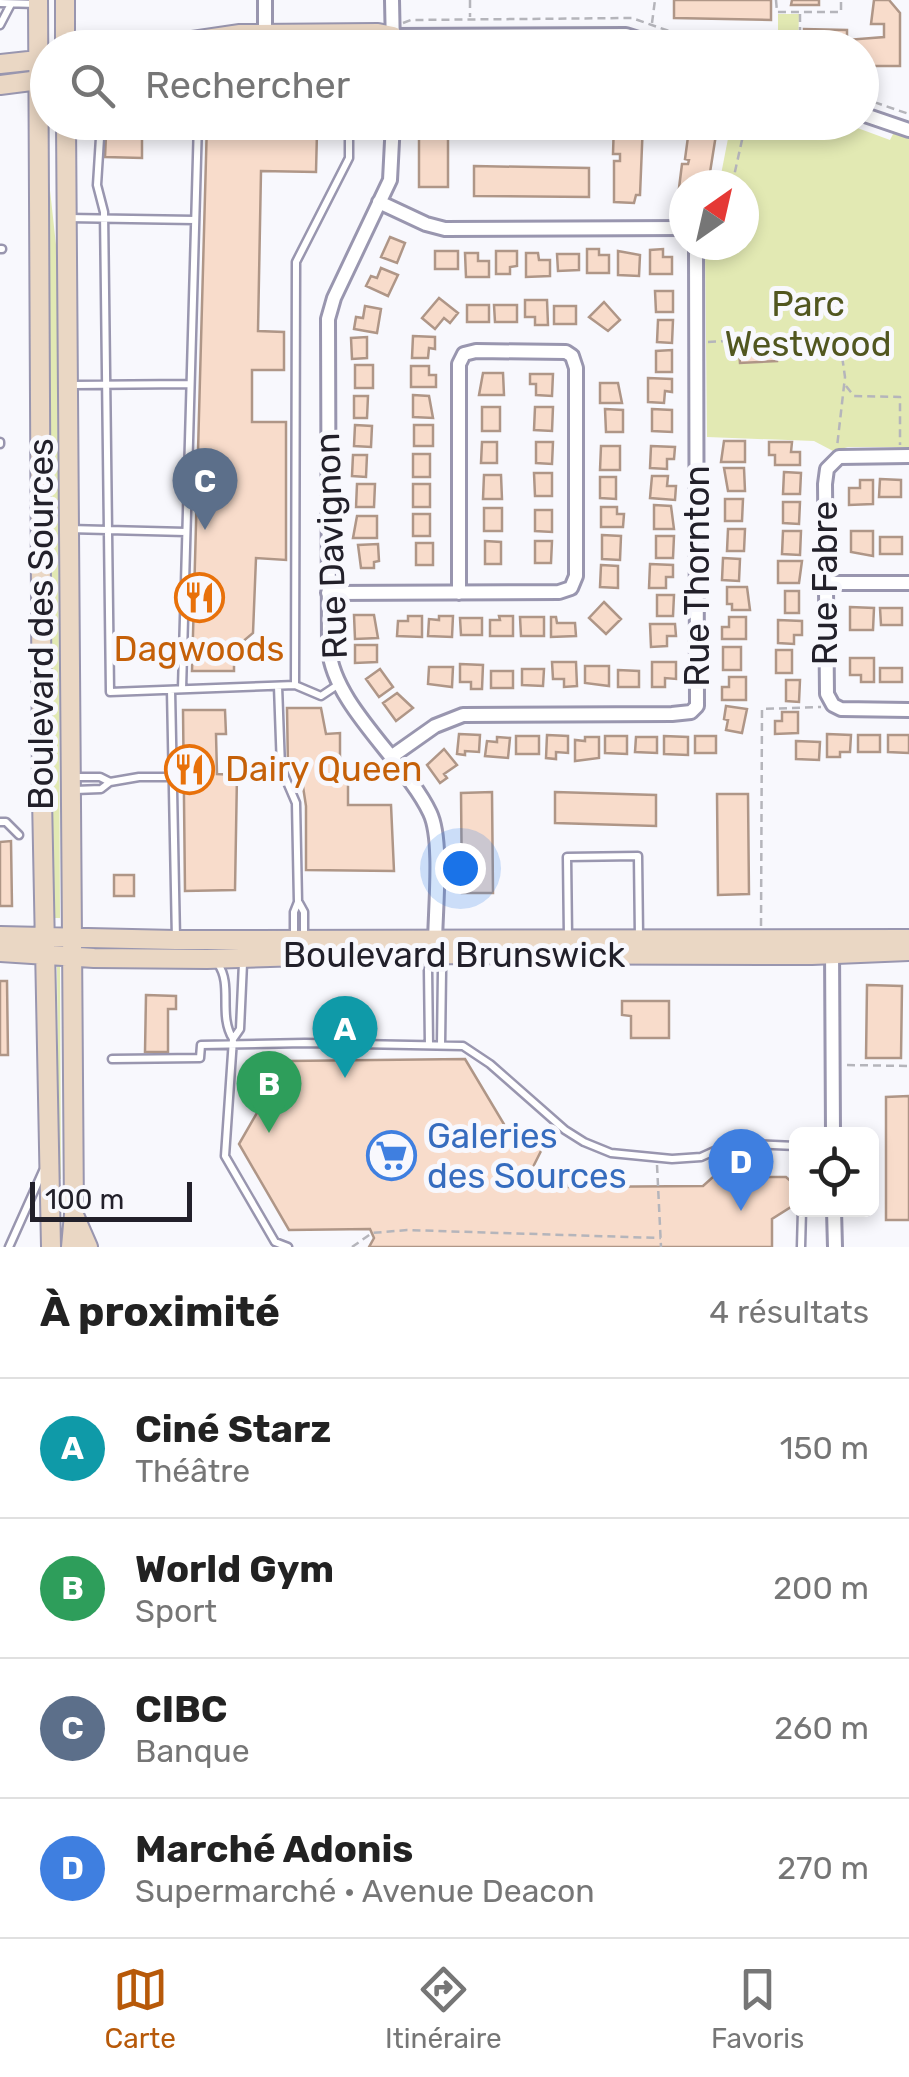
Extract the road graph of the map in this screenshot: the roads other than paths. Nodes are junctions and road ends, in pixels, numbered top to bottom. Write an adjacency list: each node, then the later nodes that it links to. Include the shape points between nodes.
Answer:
1 (65, 0): 9 (main road)
2 (265, 0): 10 (street)
3 (392, 0): 11 (street)
4 (38, 2): 6 (lane); 8 (main road, Boulevard des Sources)
5 (0, 4): 6 (lane)
6 (11, 4): 7 (lane)
7 (0, 25)
8 (40, 30)
9 (65, 30)
10 (265, 30)
11 (396, 30)
12 (30, 61): 13 (main road)
13 (0, 64)
14 (30, 81): 15 (main road)
15 (0, 85)
16 (879, 120): 17 (street)
17 (909, 130)
18 (43, 140): 59 (main road, Boulevard des Sources)
19 (66, 140): 25 (main road, Boulevard des Sources)
20 (99, 140): 26 (lane)
21 (197, 140): 27 (lane)
22 (349, 140): 42 (lane, via 349,158 296,262)
23 (393, 140): 24 (street, Rue Davignon, via 391,174)
24 (380, 202): 28 (street, via 445,229); 40 (street, Rue Davignon, via 328,319)
25 (66, 218): 26 (lane); 32 (main road, Boulevard des Sources)
26 (104, 218): 27 (lane); 31 (lane)
27 (195, 220): 30 (lane)
28 (669, 228)
29 (696, 260): 47 (street, Rue Thornton, via 696,706 672,714 463,714)
30 (190, 384): 31 (lane); 36 (lane)
31 (105, 385): 32 (lane); 35 (lane)
32 (66, 386): 34 (main road, Boulevard des Sources)
33 (905, 451): 38 (street, Rue Fabre, via 839,457 830,466 824,484)
34 (68, 529): 35 (lane); 50 (main road, Boulevard des Sources)
35 (107, 530): 36 (lane); 45 (lane, via 110,692)
36 (187, 532): 44 (lane)
37 (909, 583): 38 (street)
38 (826, 584): 46 (street, Rue Fabre, via 830,702 845,710)
39 (459, 593): 39 (street, via 559,592 576,581 576,368 566,352 476,351 460,360); 40 (street)
40 (328, 594): 41 (street, Rue Davignon, via 329,657)
41 (339, 684): 42 (lane, via 322,696); 47 (street, Rue Davignon)
42 (294, 685): 43 (lane)
43 (278, 686): 44 (lane); 58 (lane, via 281,768 296,803)
44 (182, 689): 45 (lane)
45 (171, 690): 48 (lane)
46 (909, 710)
47 (391, 758): 60 (street, Rue Davignon, via 432,820)
48 (173, 777): 49 (lane); 57 (lane)
49 (110, 782): 50 (lane, via 100,777); 50 (lane, via 101,788)
50 (69, 784): 62 (main road, Boulevard des Sources)
51 (0, 822): 52 (lane)
52 (18, 836)
53 (0, 936): 59 (main road, Boulevard Brunswick)
54 (568, 938): 55 (main road, Boulevard Brunswick); 55 (lane, via 567,857 620,856 638,856); 60 (main road, Boulevard Brunswick)
55 (639, 938): 61 (main road, Boulevard Brunswick)
56 (909, 939): 61 (main road, Boulevard Brunswick)
57 (176, 940): 58 (main road, Boulevard Brunswick); 62 (main road, Boulevard Brunswick)
58 (301, 944): 60 (main road, Boulevard Brunswick); 65 (main road, Boulevard Brunswick)
59 (44, 946): 62 (main road, Boulevard Brunswick); 64 (main road, Boulevard Brunswick); 73 (main road, Boulevard des Sources)
60 (435, 946): 61 (main road, Boulevard Brunswick); 68 (lane, via 428,970); 69 (lane, via 442,971)
61 (832, 946): 63 (main road, Boulevard Brunswick); 71 (street)
62 (70, 948): 66 (main road, Boulevard Brunswick); 74 (main road, Boulevard des Sources)
63 (909, 951)
64 (0, 952)
65 (244, 956): 66 (main road, Boulevard Brunswick); 67 (lane, via 240,1028)
66 (207, 958): 67 (lane, via 223,970 224,1026)
67 (233, 1042): 68 (lane); 70 (lane, via 200,1045 200,1058); 81 (lane, via 226,1156 275,1242)
68 (428, 1045): 69 (lane)
69 (441, 1045): 72 (lane, via 463,1046 584,1142 610,1153 702,1157 732,1142)
70 (112, 1059)
71 (834, 1127)
72 (789, 1146)
73 (50, 1162): 77 (lane); 78 (main road, Boulevard des Sources)
74 (74, 1214): 79 (main road, Boulevard des Sources); 80 (main road)
75 (802, 1217): 82 (lane)
76 (834, 1217): 83 (street)
77 (9, 1247)
78 (52, 1247)
79 (71, 1247)
80 (88, 1247)
81 (288, 1247)
82 (802, 1247)
83 (834, 1247)

